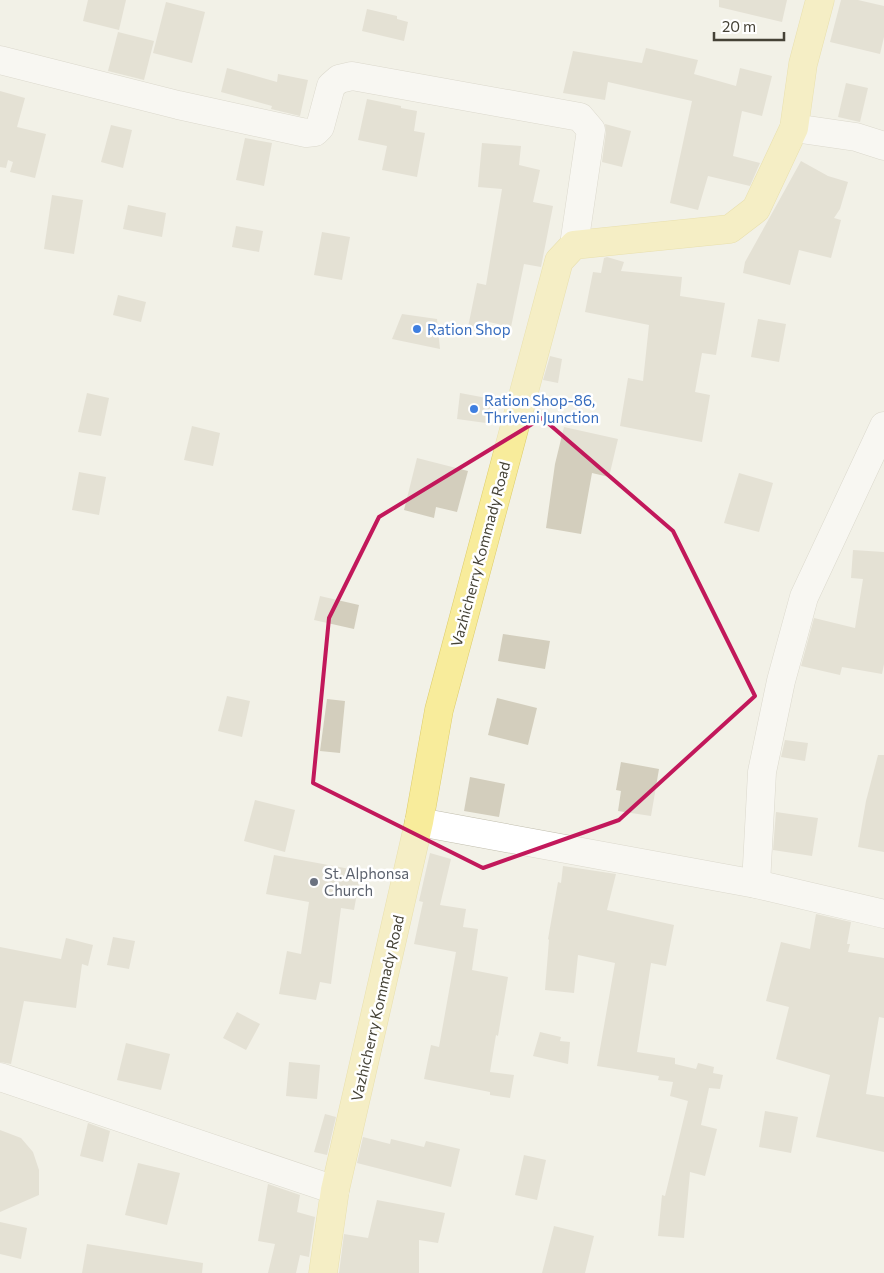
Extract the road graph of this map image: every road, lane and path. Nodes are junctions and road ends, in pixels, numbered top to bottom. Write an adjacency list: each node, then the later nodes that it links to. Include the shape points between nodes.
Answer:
1 (820, 0): 3 (main road, via 803,64)
2 (0, 60): 5 (street, via 306,133 315,132 320,127 331,86 339,79 352,76 580,117 591,130)
3 (794, 128): 4 (street, via 856,137); 5 (main road, via 756,209 730,229)
4 (884, 146)
5 (574, 245): 7 (main road, Vazhicherry Kommady Road, via 558,261 439,710)
6 (884, 426): 8 (street, via 804,597 780,681 762,772)
7 (419, 822): 8 (street); 11 (main road, Vazhicherry Kommady Road)
8 (756, 884): 9 (street)
9 (884, 914)
10 (0, 1078): 11 (street)
11 (335, 1190): 12 (main road, Vazhicherry Kommady Road)
12 (323, 1273)

